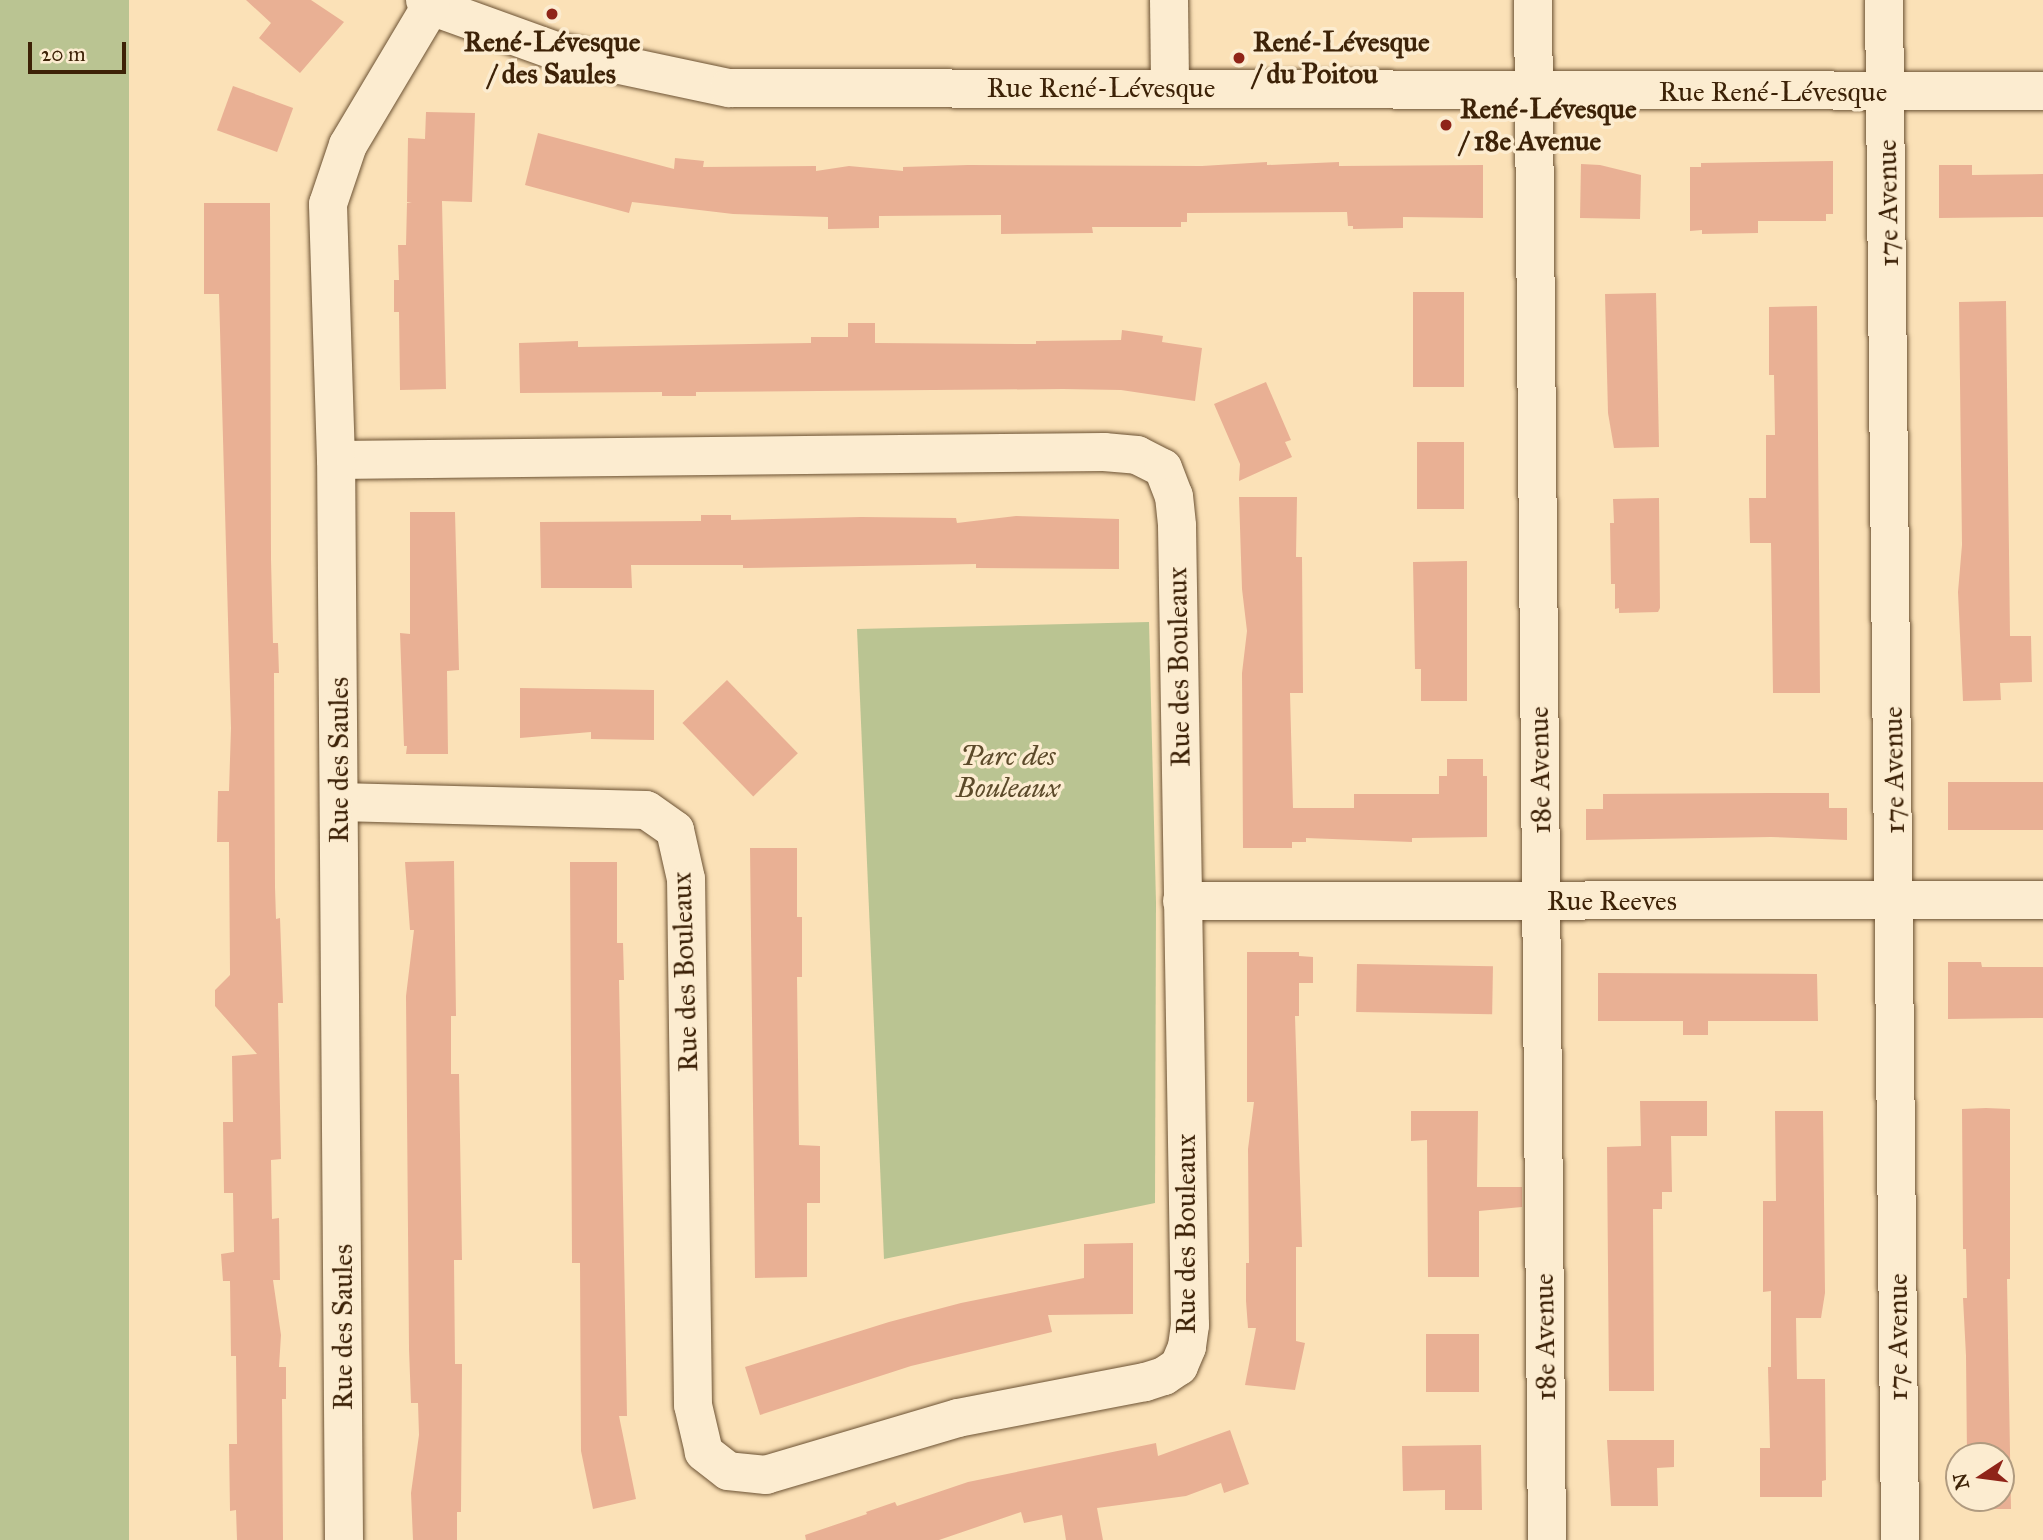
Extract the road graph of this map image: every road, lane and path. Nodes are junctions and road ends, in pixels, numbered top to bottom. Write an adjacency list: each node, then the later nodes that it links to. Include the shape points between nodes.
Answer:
1 (1169, 0): 5 (street)
2 (1533, 0): 6 (street, 18e Avenue)
3 (1884, 0): 8 (street, 17e Avenue)
4 (428, 3): 5 (street, Rue René-Lévesque, via 559,52 729,88); 9 (street, Rue des Saules, via 348,145 328,204)
5 (1170, 87): 6 (street, Rue René-Lévesque)
6 (1534, 91): 8 (street, Rue René-Lévesque); 14 (street, 18e Avenue)
7 (2043, 91): 8 (street, Rue René-Lévesque)
8 (1886, 93): 13 (street, 17e Avenue)
9 (336, 460): 10 (street, Rue des Saules); 12 (street, Rue des Bouleaux, via 1104,452 1137,455 1163,468 1174,496 1177,526)
10 (339, 802): 12 (street, Rue des Bouleaux, via 646,810 675,830 686,879 693,1405 704,1452 728,1471 766,1475 958,1418 1145,1382 1179,1366 1190,1325); 15 (street, Rue des Saules)
11 (2043, 900): 13 (street, Rue Reeves)
12 (1182, 901): 14 (street, Rue Reeves)
13 (1895, 901): 14 (street, Rue Reeves); 17 (street, 17e Avenue)
14 (1541, 902): 16 (street, 18e Avenue)
15 (344, 1540)
16 (1547, 1540)
17 (1900, 1540)

